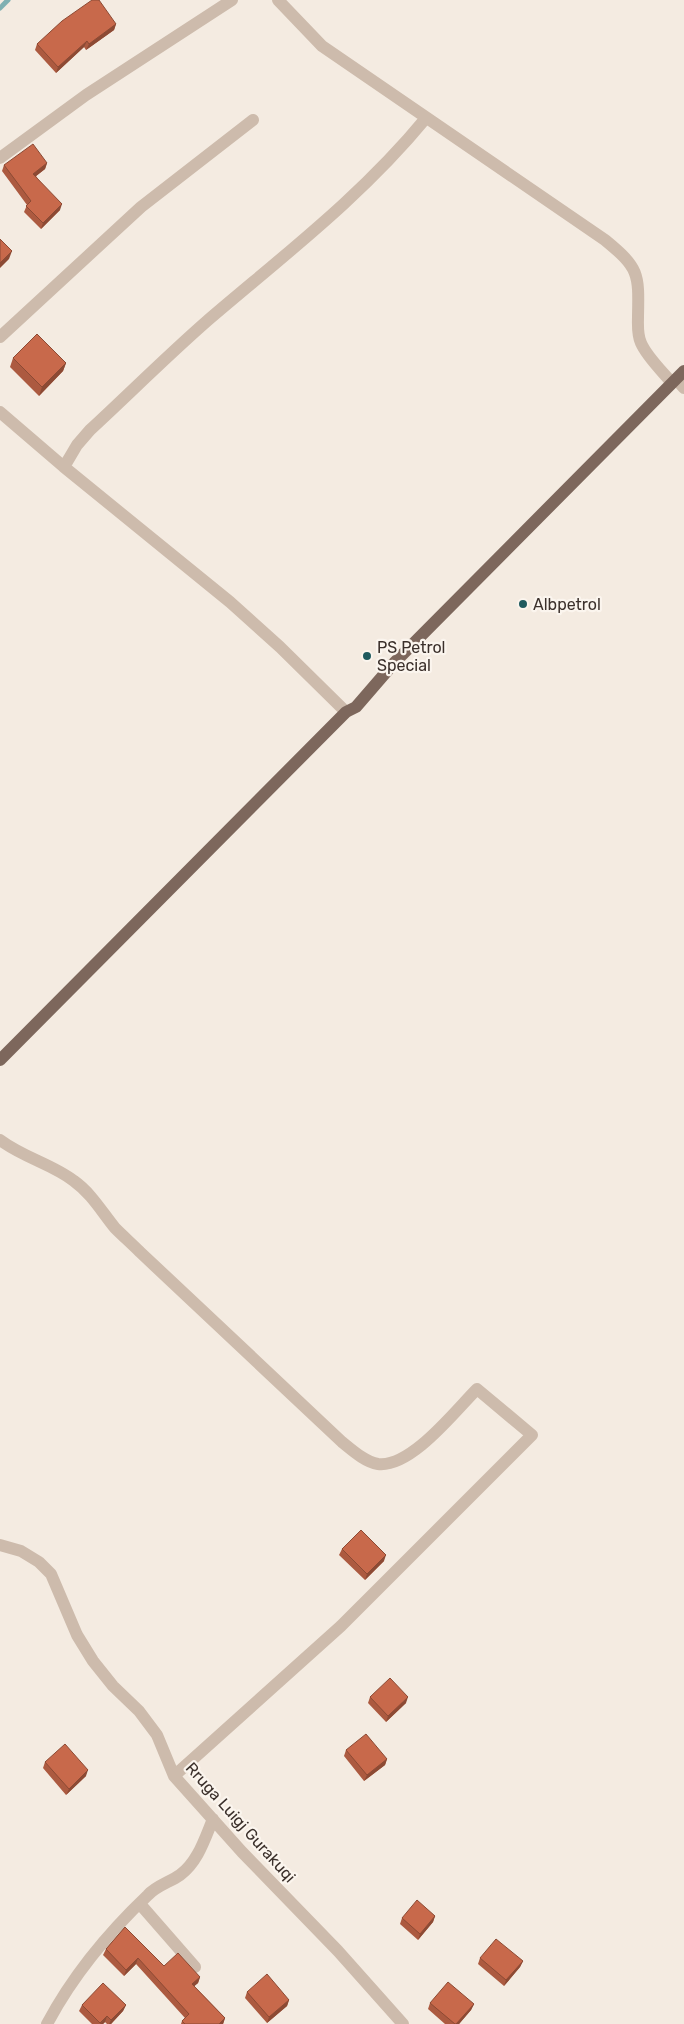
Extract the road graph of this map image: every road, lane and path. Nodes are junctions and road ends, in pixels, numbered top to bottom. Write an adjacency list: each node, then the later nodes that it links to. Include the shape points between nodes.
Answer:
1 (232, 0): 5 (street, via 86,95)
2 (278, 0): 3 (street, via 322,46)
3 (426, 118): 7 (street, via 605,240 629,260 639,286 641,343); 9 (street, via 364,186 206,322 90,430)
4 (253, 120): 6 (street, via 141,207)
5 (0, 158)
6 (0, 337)
7 (679, 380): 10 (main road, via 394,663 356,707)
8 (0, 412): 9 (street)
9 (64, 467): 10 (street, via 230,602)
10 (346, 712): 11 (main road)
11 (0, 1060)
12 (0, 1140): 14 (street, via 12,1150 58,1170 76,1182 116,1228 342,1442 363,1458 377,1464 403,1458 417,1449 477,1389 532,1435 341,1626)
13 (0, 1545): 14 (street, Rruga Luigj Gurakuqi, via 27,1555 51,1574 77,1635 93,1661 157,1735)
14 (174, 1776): 15 (street, Rruga Luigj Gurakuqi)
15 (213, 1819): 16 (street, via 193,1862 183,1873 149,1893); 19 (street, Rruga Luigj Gurakuqi)
16 (140, 1904): 17 (street); 18 (street, via 69,1987)
17 (195, 1967)
18 (46, 2024)
19 (402, 2024)

